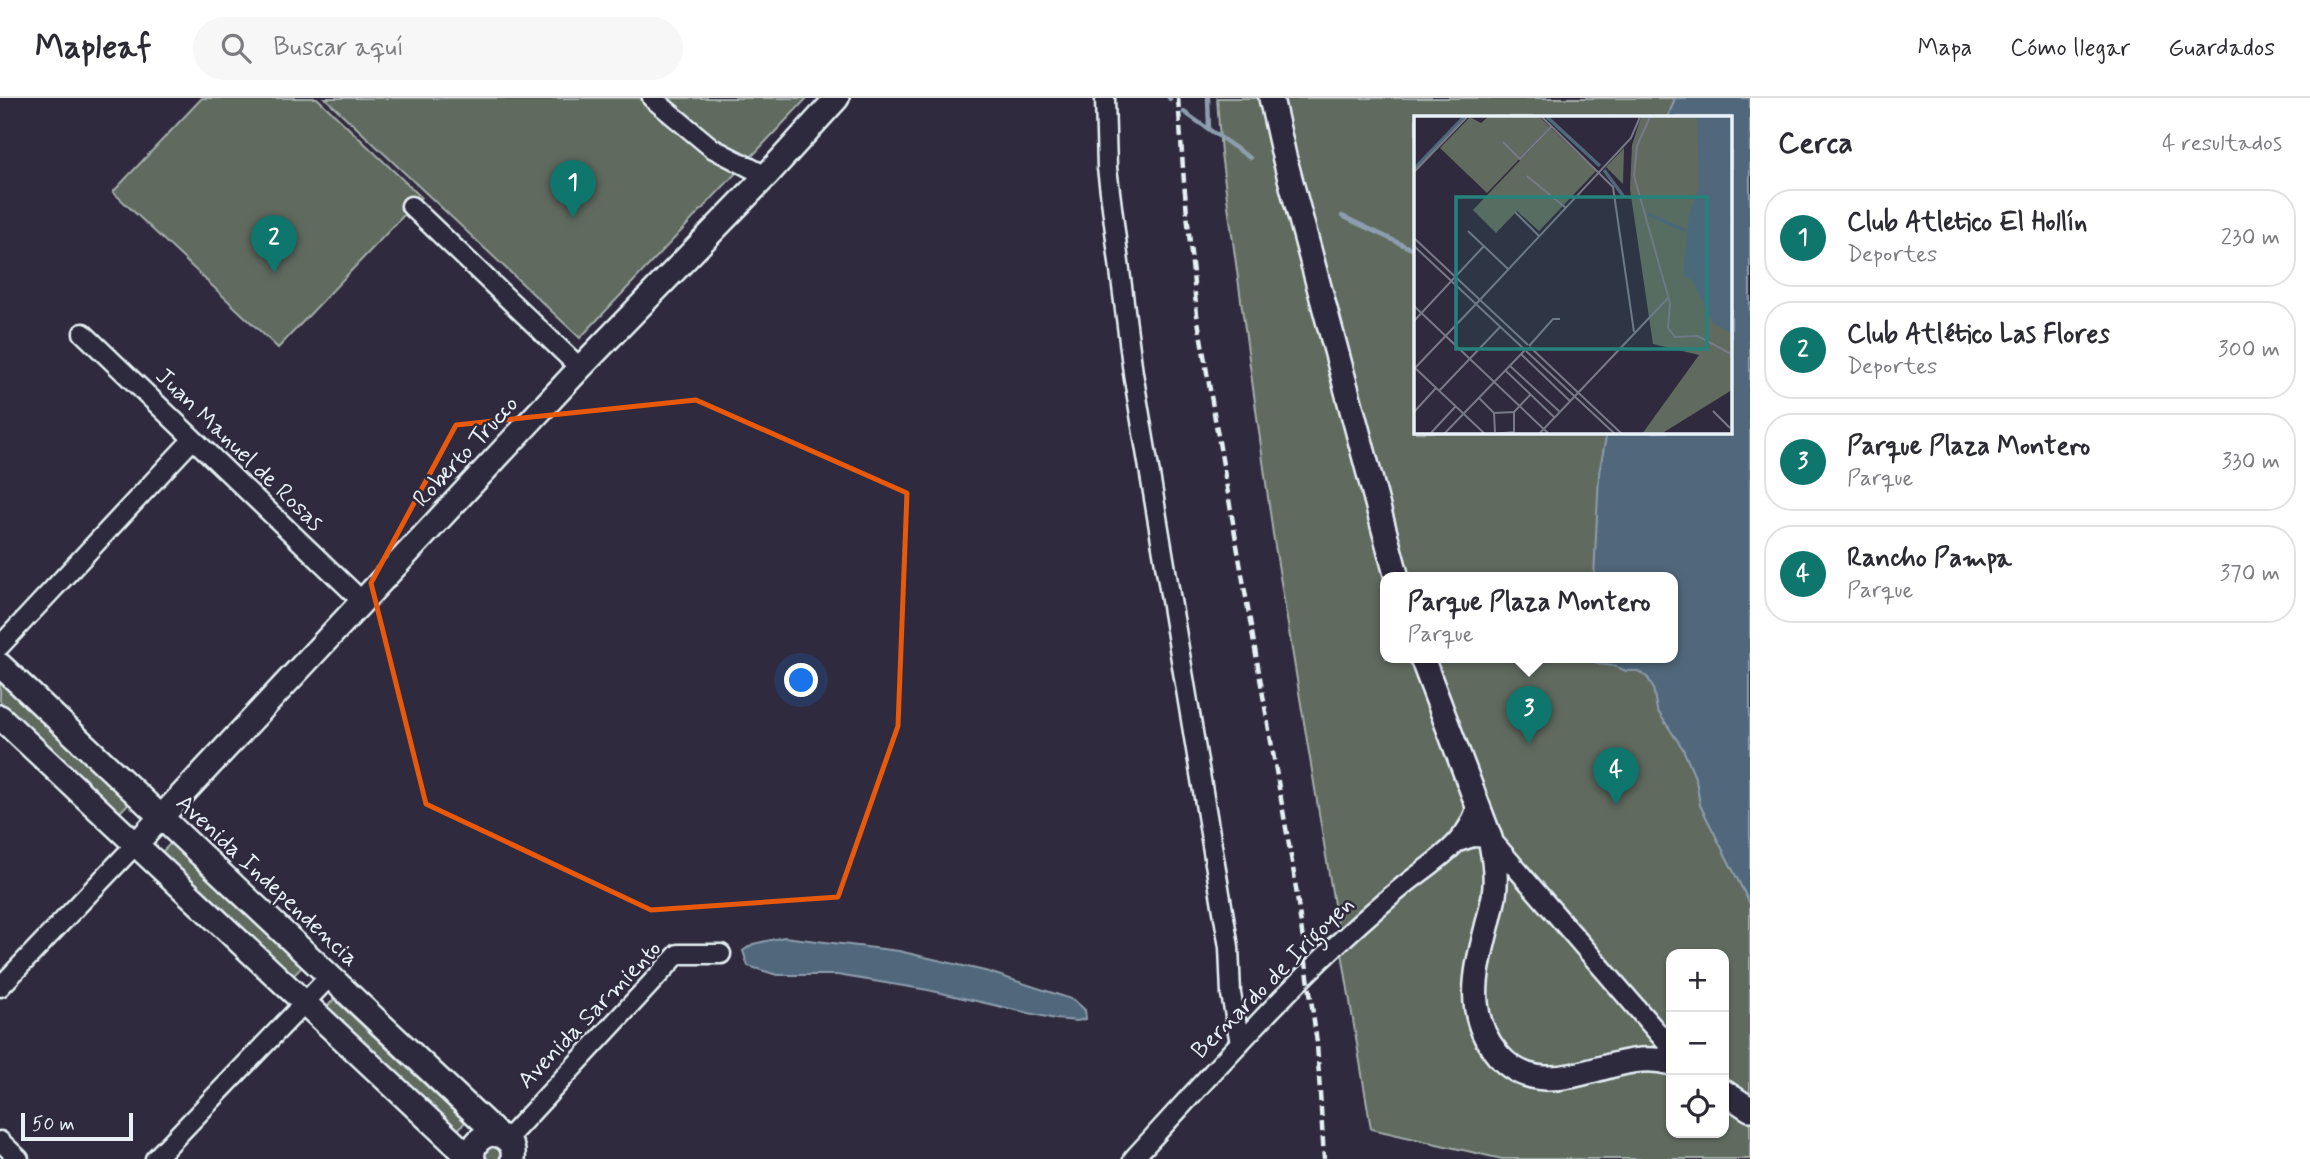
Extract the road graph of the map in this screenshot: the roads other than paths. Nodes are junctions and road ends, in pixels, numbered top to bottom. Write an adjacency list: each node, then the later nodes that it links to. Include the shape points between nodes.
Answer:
1 (652, 98): 5 (street, via 712,148)
2 (837, 98): 5 (main road, Roberto Trucco)
3 (1105, 98): 26 (street, via 1107,168 1133,373 1229,947)
4 (1271, 98): 10 (main road)
5 (766, 176): 8 (main road, Roberto Trucco)
6 (411, 206): 8 (street)
7 (83, 333): 9 (street, Juan Manuel de Rosas)
8 (580, 368): 11 (main road, Roberto Trucco)
9 (193, 439): 11 (street, Juan Manuel de Rosas); 12 (street)
10 (1395, 572)
11 (362, 601): 17 (main road, Roberto Trucco)
12 (0, 646)
13 (1424, 663): 16 (main road)
14 (0, 665): 17 (main road, Avenida Independencia)
15 (0, 718): 20 (main road)
16 (1477, 803): 18 (main road); 19 (street, Bernardo de Irigoyen, via 1471,825)
17 (160, 817): 20 (main road, Roberto Trucco); 22 (main road, Avenida Independencia)
18 (1490, 838): 19 (street); 25 (street); 27 (main road, via 1496,874 1494,896 1475,992 1479,1018 1494,1050 1517,1070 1546,1078 1618,1063)
19 (1458, 842): 26 (street, Bernardo de Irigoyen, via 1366,917)
20 (135, 844): 23 (street); 24 (main road)
21 (721, 954): 31 (street, Avenida Sarmiento, via 678,954)
22 (330, 976): 24 (street); 31 (main road, Avenida Independencia)
23 (0, 987)
24 (304, 1003): 33 (street); 34 (main road)
25 (1666, 1042)
26 (1240, 1043): 35 (street, Bernardo de Irigoyen)
27 (1666, 1063)
28 (1729, 1095): 29 (main road)
29 (1750, 1109)
30 (0, 1141): 32 (street)
31 (511, 1148): 34 (main road, via 491,1134 481,1138)
32 (19, 1159)
33 (155, 1159)
34 (472, 1159)
35 (1133, 1159)

